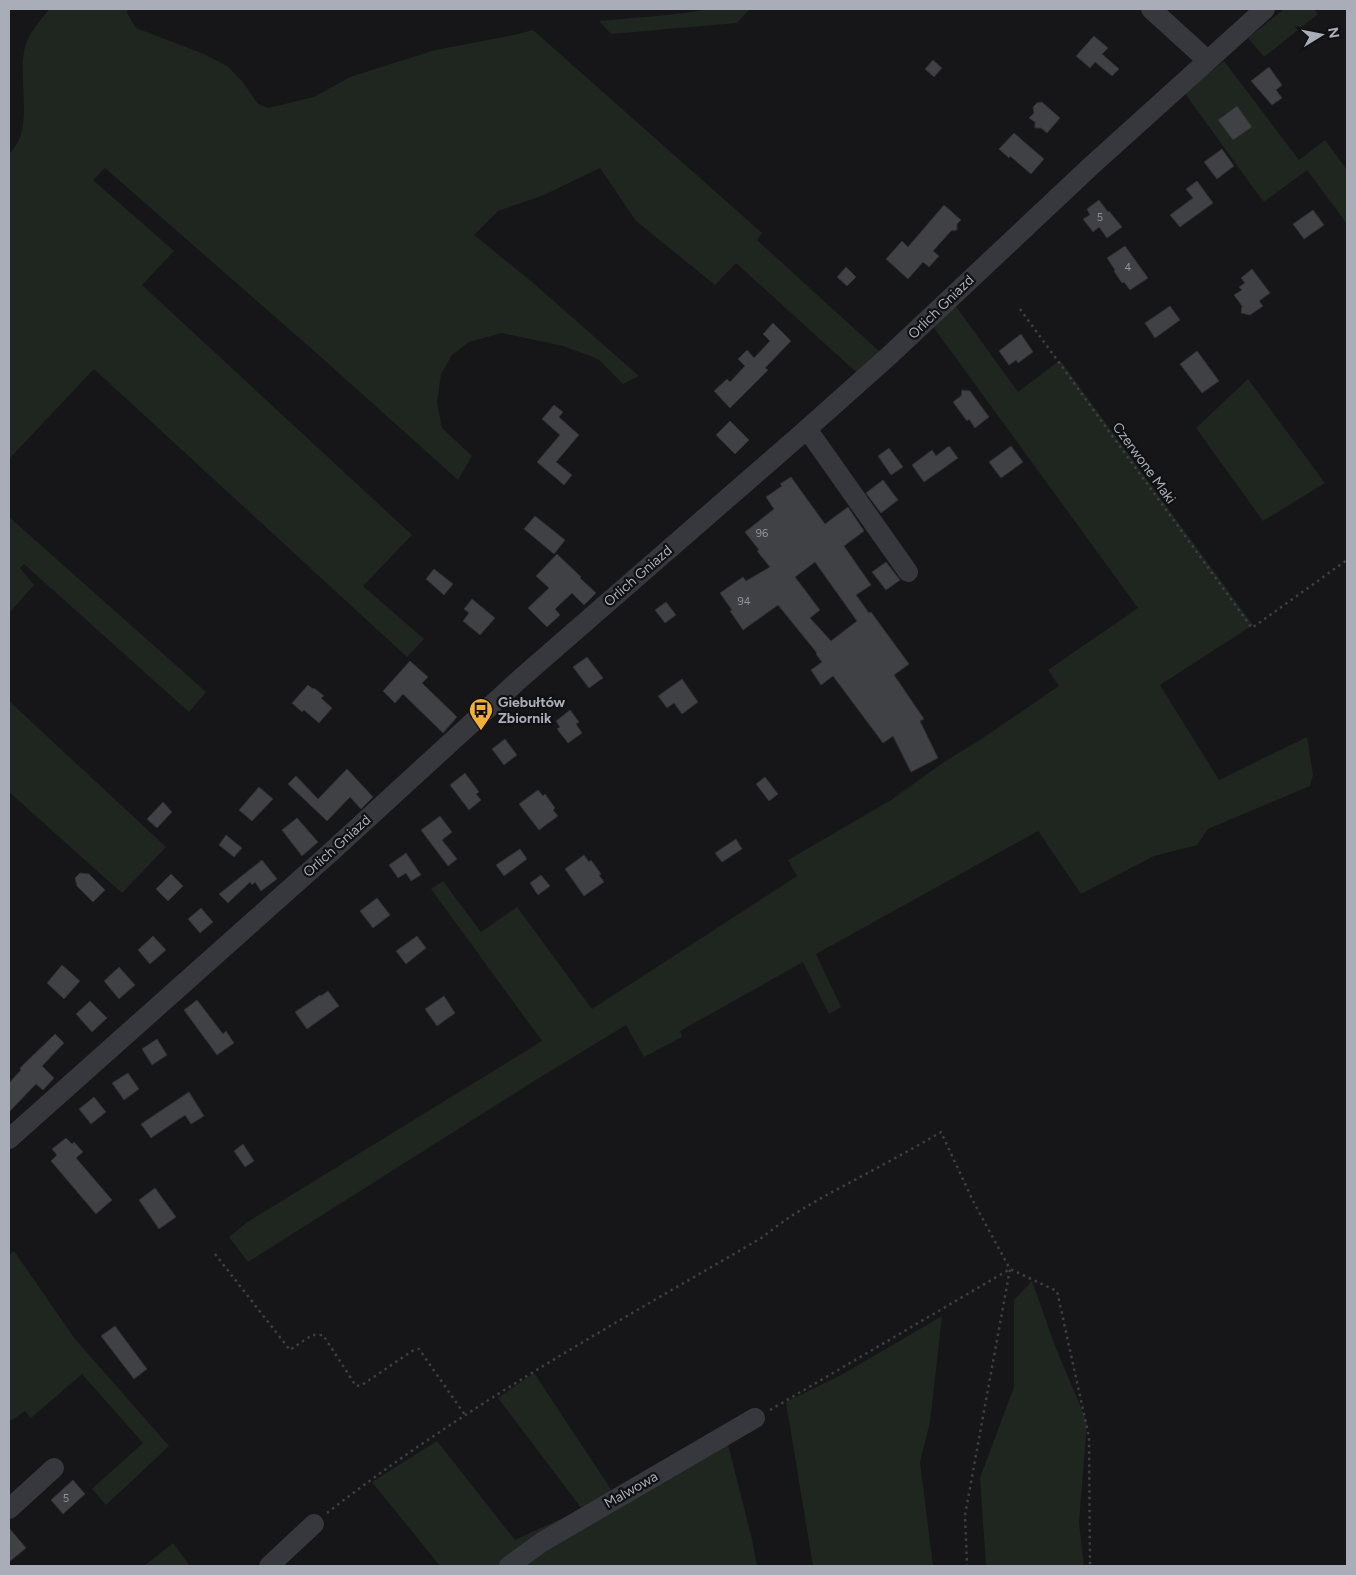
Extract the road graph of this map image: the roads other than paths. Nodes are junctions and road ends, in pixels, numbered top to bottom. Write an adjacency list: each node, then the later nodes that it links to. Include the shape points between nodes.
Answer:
1 (1151, 9): 3 (street)
2 (1264, 9): 3 (street, Orlich Gniazd)
3 (1207, 60): 4 (street, Orlich Gniazd)
4 (807, 429): 5 (street); 6 (street, Orlich Gniazd, via 521,678)
5 (908, 572)
6 (9, 1140)
7 (755, 1418): 12 (street, Malwowa, via 542,1542)
8 (54, 1468): 9 (street)
9 (9, 1509)
10 (314, 1524): 11 (street)
11 (269, 1566)
12 (509, 1566)

